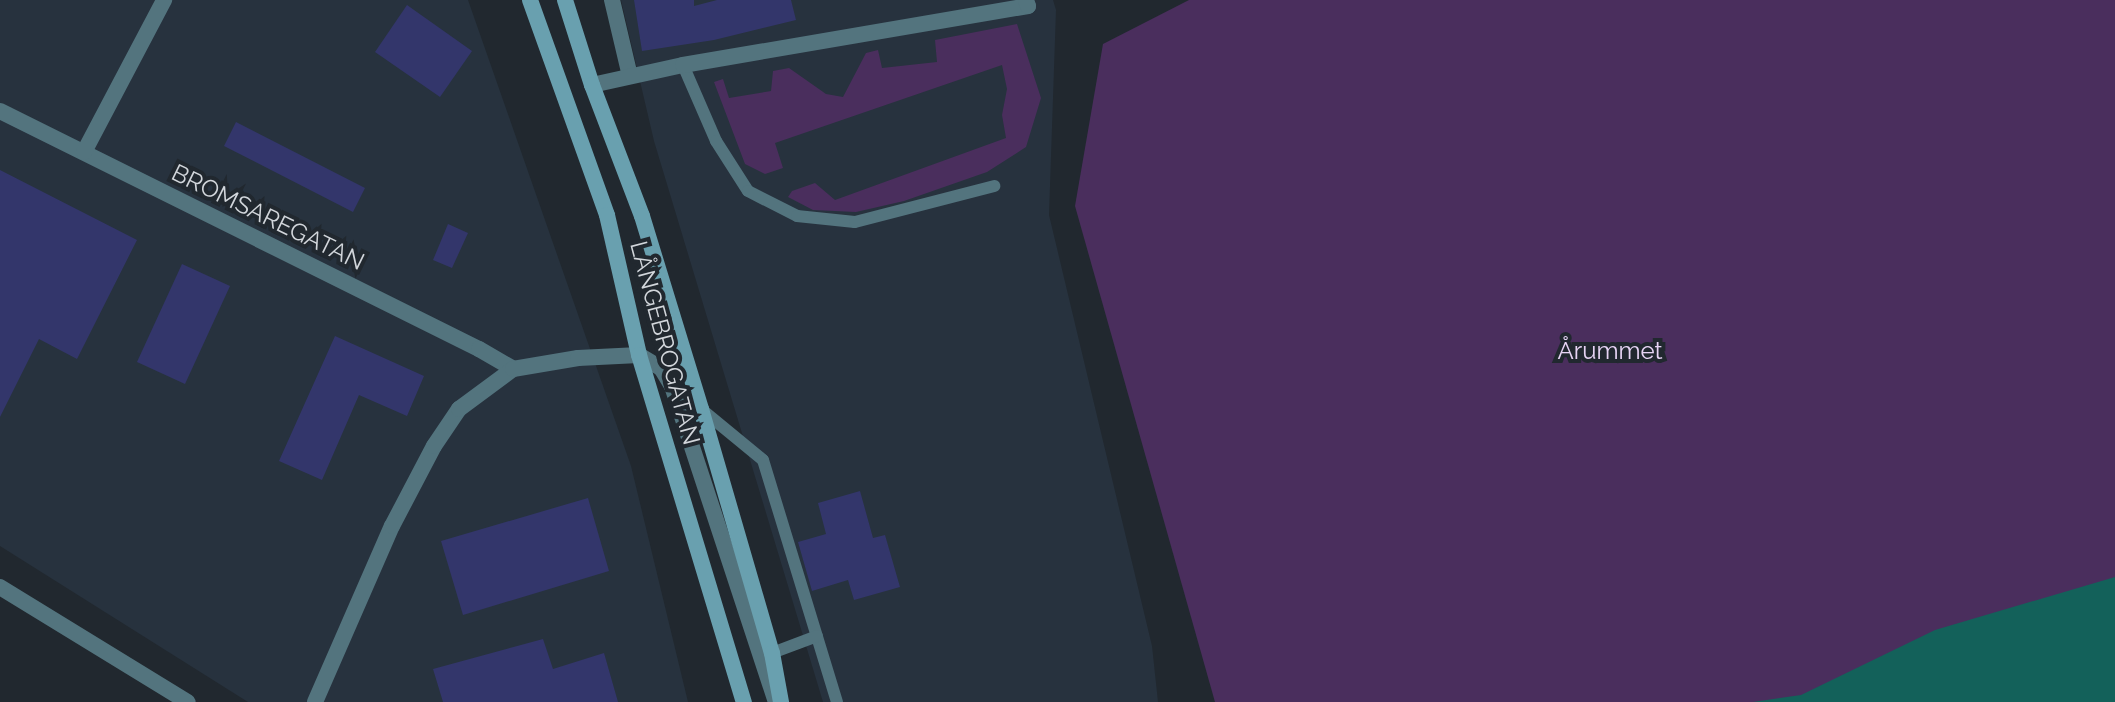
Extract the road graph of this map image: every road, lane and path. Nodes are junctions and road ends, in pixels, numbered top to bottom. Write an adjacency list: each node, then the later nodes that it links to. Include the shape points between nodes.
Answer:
1 (164, 0): 10 (street)
2 (530, 0): 12 (main road, LÅNGEBROGATAN, via 607,215)
3 (565, 0): 8 (main road, LÅNGEBROGATAN)
4 (612, 0): 7 (street)
5 (1027, 3): 6 (street)
6 (683, 65): 7 (street); 11 (lane, via 716,141 748,191 797,216 855,222)
7 (630, 76): 8 (street)
8 (592, 85): 14 (main road, LÅNGEBROGATAN, via 642,216)
9 (0, 111): 10 (street, BROMSAREGATAN)
10 (84, 152): 13 (street, BROMSAREGATAN)
11 (994, 186)
12 (639, 355): 13 (street); 20 (main road, LÅNGEBROGATAN); 21 (street, via 661,368 672,386)
13 (513, 369): 19 (street, via 459,409 434,446 392,526)
14 (701, 409): 16 (lane, via 763,460); 17 (main road, LÅNGEBROGATAN)
15 (0, 587): 18 (street)
16 (817, 636): 17 (lane); 22 (lane)
17 (772, 653): 21 (main road, LÅNGEBROGATAN)
18 (188, 702)
19 (315, 702)
20 (744, 702)
21 (778, 702)
22 (837, 702)

